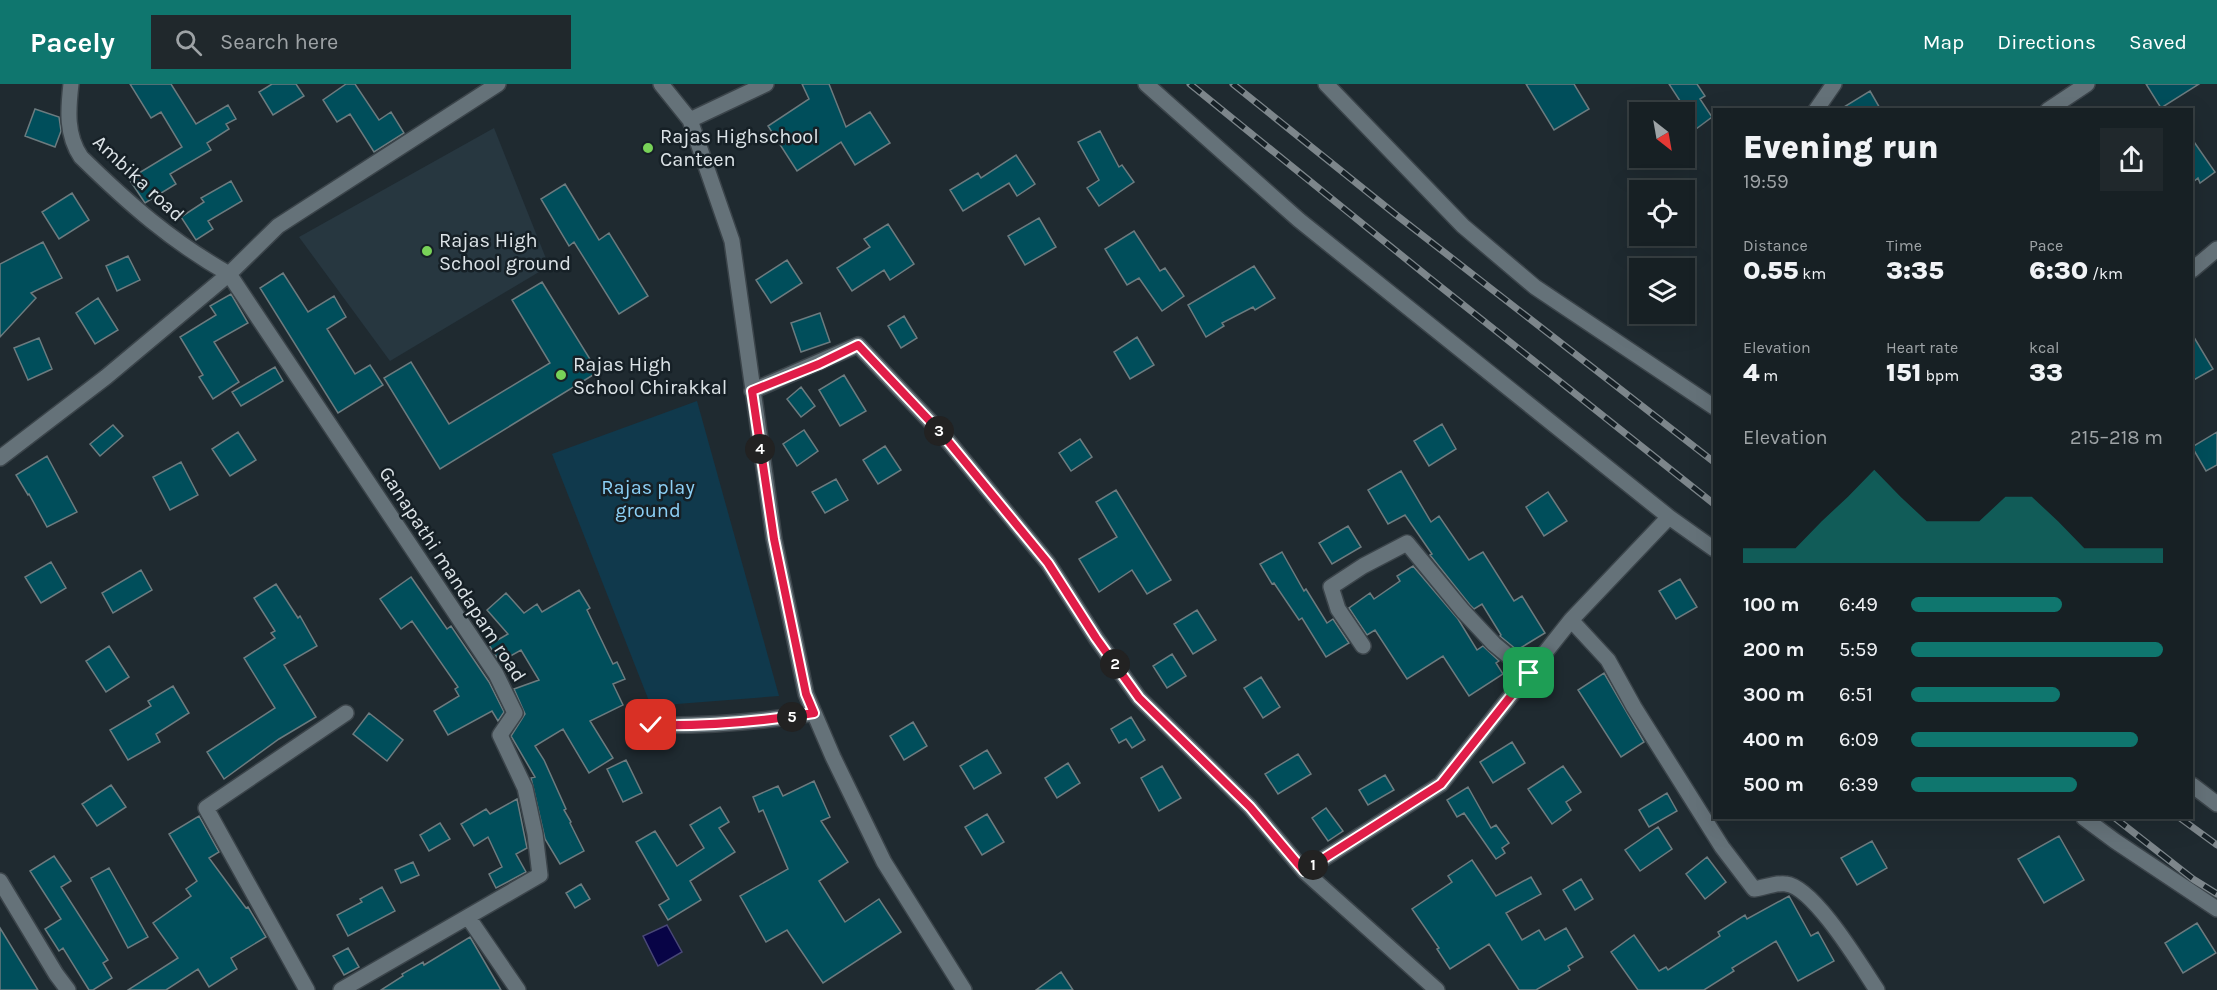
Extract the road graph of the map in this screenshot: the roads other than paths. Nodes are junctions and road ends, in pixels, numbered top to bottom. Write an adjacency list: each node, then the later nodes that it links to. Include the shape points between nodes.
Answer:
1 (71, 84): 14 (street, Ambika road, via 69,130 81,157 153,224)
2 (498, 84): 14 (street, via 278,226)
3 (661, 84): 11 (street)
4 (766, 84): 11 (street)
5 (1146, 84): 18 (street, via 1299,220)
6 (1326, 84): 16 (street, via 1463,226 1535,287)
7 (1834, 84): 9 (street)
8 (2087, 84): 10 (street)
9 (1817, 108)
10 (2051, 108)
11 (690, 120): 15 (street, via 732,241)
12 (2217, 249): 13 (street)
13 (2193, 269)
14 (229, 274): 17 (street, via 106,377); 32 (street, Ganapathi mandapam road, via 496,674 515,713 500,735 525,788 540,875)
15 (752, 391): 24 (street, via 774,539 806,694); 29 (street, via 858,345 943,435 1048,563 1139,698 1250,807)
16 (1713, 406)
17 (0, 458)
18 (1669, 517): 19 (street); 20 (street)
19 (1713, 548)
20 (1571, 620): 22 (street); 39 (street, via 1608,660 1722,847 1754,889 1786,884 1802,891 1826,916)
21 (1363, 646): 22 (street, via 1338,609 1331,587 1407,543 1494,644)
22 (1529, 673): 29 (street, via 1441,784)
23 (346, 713): 34 (street, via 206,808)
24 (814, 713): 25 (street, via 767,721); 37 (street, via 884,862)
25 (651, 725)
26 (2193, 786): 27 (street)
27 (2217, 804)
28 (2085, 819): 31 (street)
29 (1304, 871): 38 (street)
30 (0, 882): 33 (street)
31 (2217, 909)
32 (468, 917): 35 (street, Ganapathi mandapam road); 36 (street)
33 (68, 990)
34 (307, 990)
35 (341, 990)
36 (518, 990)
37 (964, 990)
38 (1437, 990)
39 (1877, 990)

